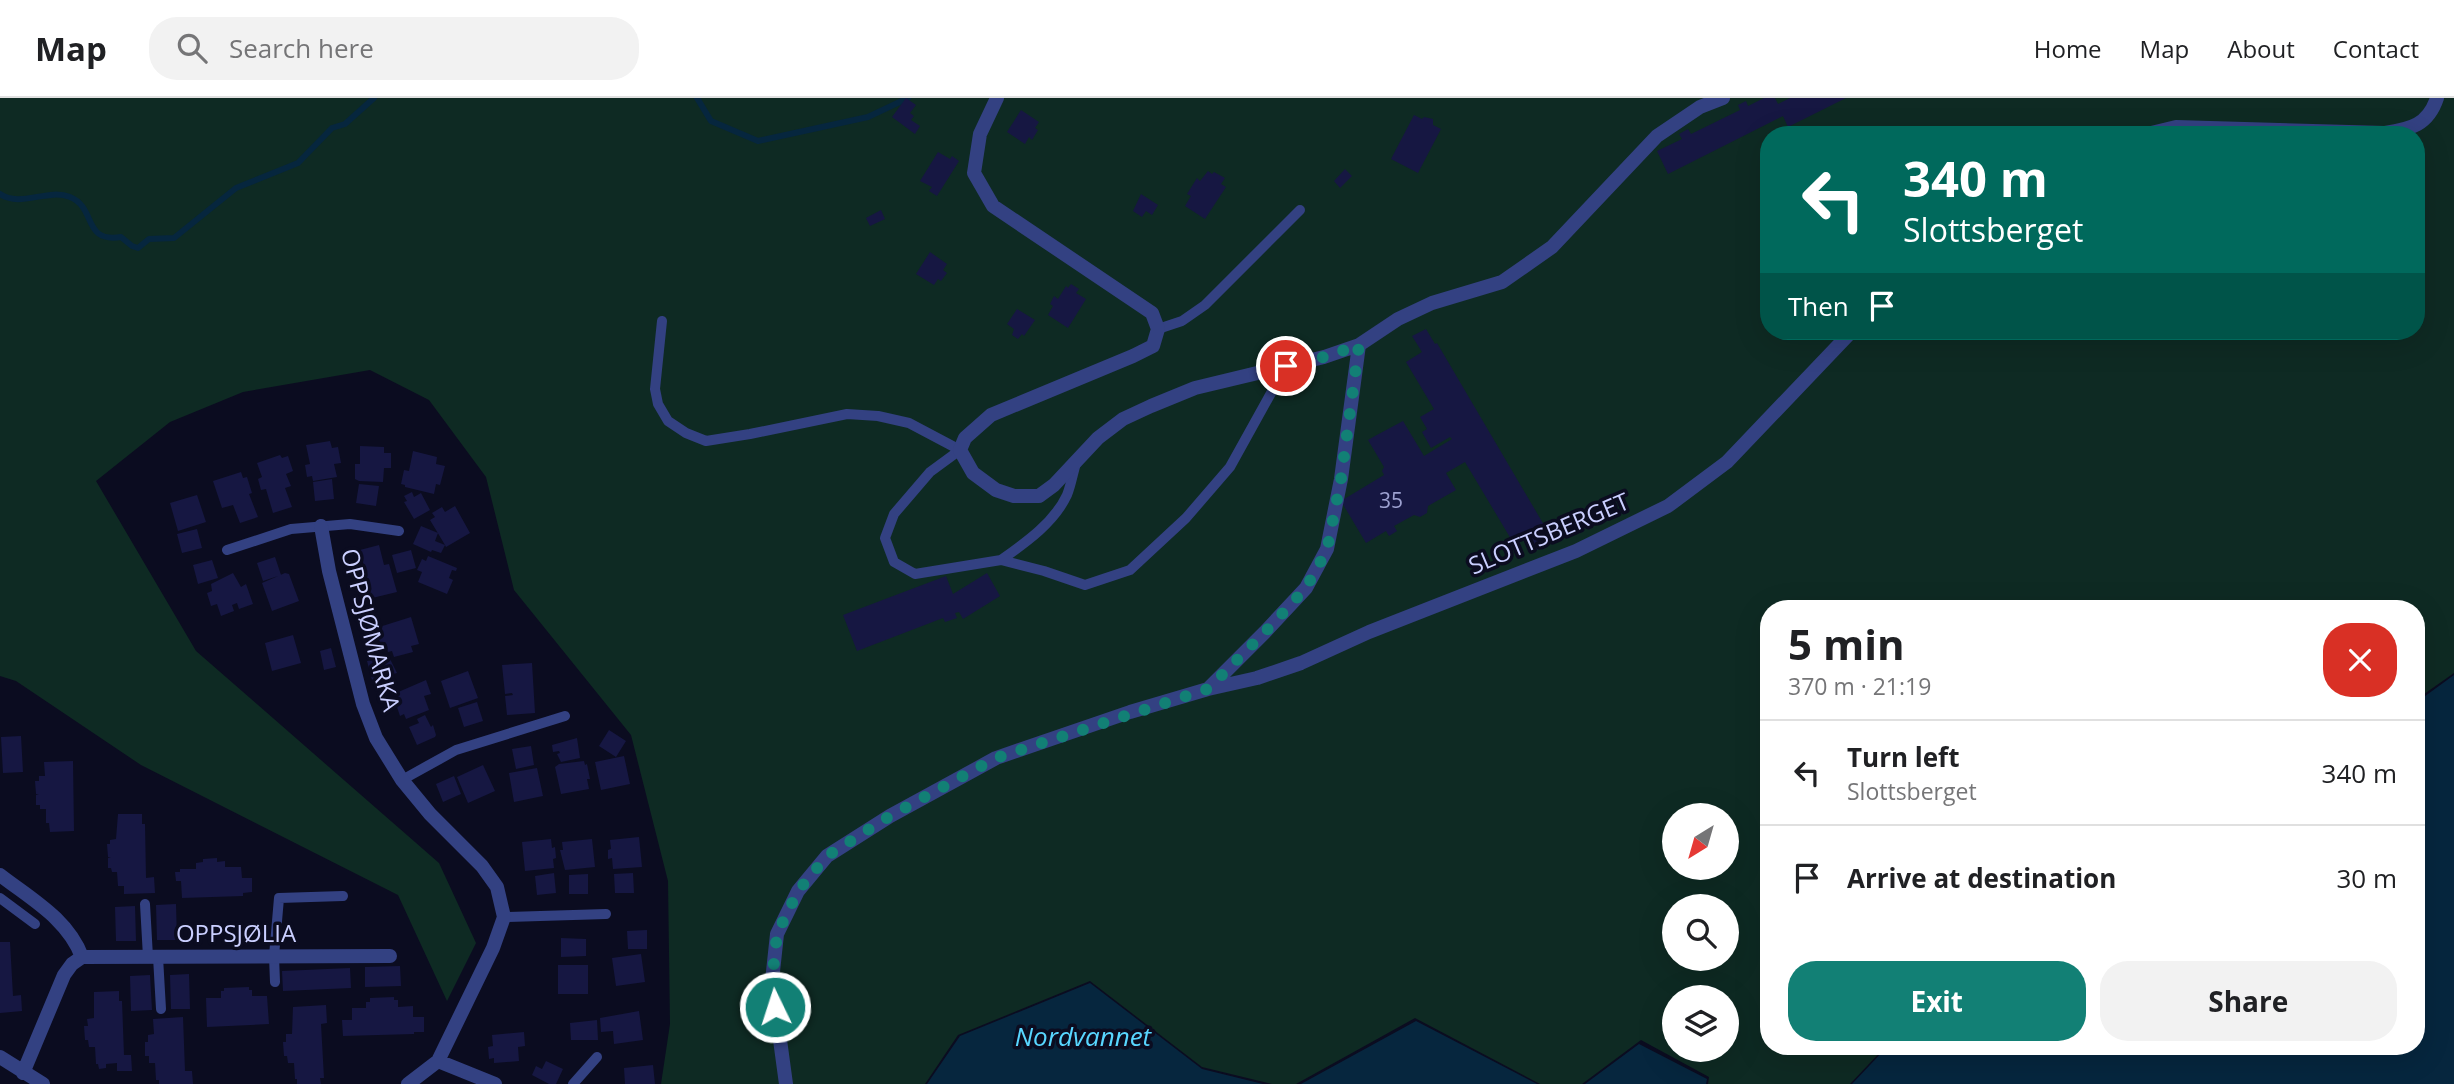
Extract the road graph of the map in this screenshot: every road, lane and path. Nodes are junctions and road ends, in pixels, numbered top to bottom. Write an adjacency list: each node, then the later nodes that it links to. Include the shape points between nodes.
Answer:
1 (997, 98): 7 (street, via 980,134 974,173 992,206 1152,313)
2 (1723, 98): 9 (street, via 1700,107 1657,136 1552,247 1502,282 1432,303)
3 (2437, 98): 4 (street, via 2434,109)
4 (2416, 126)
5 (1300, 210): 7 (lane, via 1205,305 1182,321)
6 (662, 320): 11 (lane, via 657,404 668,421 686,433 706,441 847,414 909,423)
7 (1158, 329): 11 (street, via 1153,346 991,415 965,438)
8 (1843, 340): 17 (street, SLOTTSBERGET, via 1727,462 1668,506 1576,551 1301,663)
9 (1359, 345): 10 (street); 17 (street, SLOTTSBERGET, via 1327,550 1306,588)
10 (1286, 366): 12 (street, via 1195,388 1151,406 1123,419); 16 (lane, via 1230,467 1186,518 1130,570 1085,585)
11 (960, 450): 12 (street, via 972,473 1014,496 1039,496); 16 (lane, via 930,472 894,514 885,538 894,562 915,574)
12 (1076, 462): 16 (lane, via 1066,496 1051,518)
13 (321, 526): 14 (lane, OPPSJØMARKA, via 350,524); 15 (lane, OPPSJØMARKA, via 291,529); 19 (street, OPPSJØMARKA, via 363,704 376,738)
14 (399, 531)
15 (227, 550)
16 (1001, 560)
17 (1208, 689): 41 (street, SLOTTSBERGET, via 996,758 827,856 798,891 777,934 772,981)
18 (565, 716): 19 (lane, via 456,750)
19 (402, 780): 25 (street, OPPSJØMARKA, via 482,866 497,887)
20 (0, 876): 28 (street, via 59,920 77,942)
21 (343, 896): 30 (lane, via 279,898)
22 (0, 898): 26 (lane)
23 (145, 904): 29 (lane)
24 (606, 914): 25 (lane)
25 (503, 917): 35 (street, via 493,948)
26 (34, 924)
27 (390, 956): 30 (street, OPPSJØLIA)
28 (82, 957): 29 (street, OPPSJØLIA); 36 (street, via 64,975)
29 (153, 957): 30 (street, OPPSJØLIA); 32 (lane)
30 (274, 957): 31 (lane)
31 (275, 982)
32 (161, 1009)
33 (0, 1057): 36 (street)
34 (597, 1057): 40 (lane)
35 (438, 1061): 38 (street); 39 (street)
36 (23, 1073): 37 (street)
37 (43, 1084)
38 (408, 1084)
39 (495, 1084)
40 (573, 1084)
41 (786, 1084)

